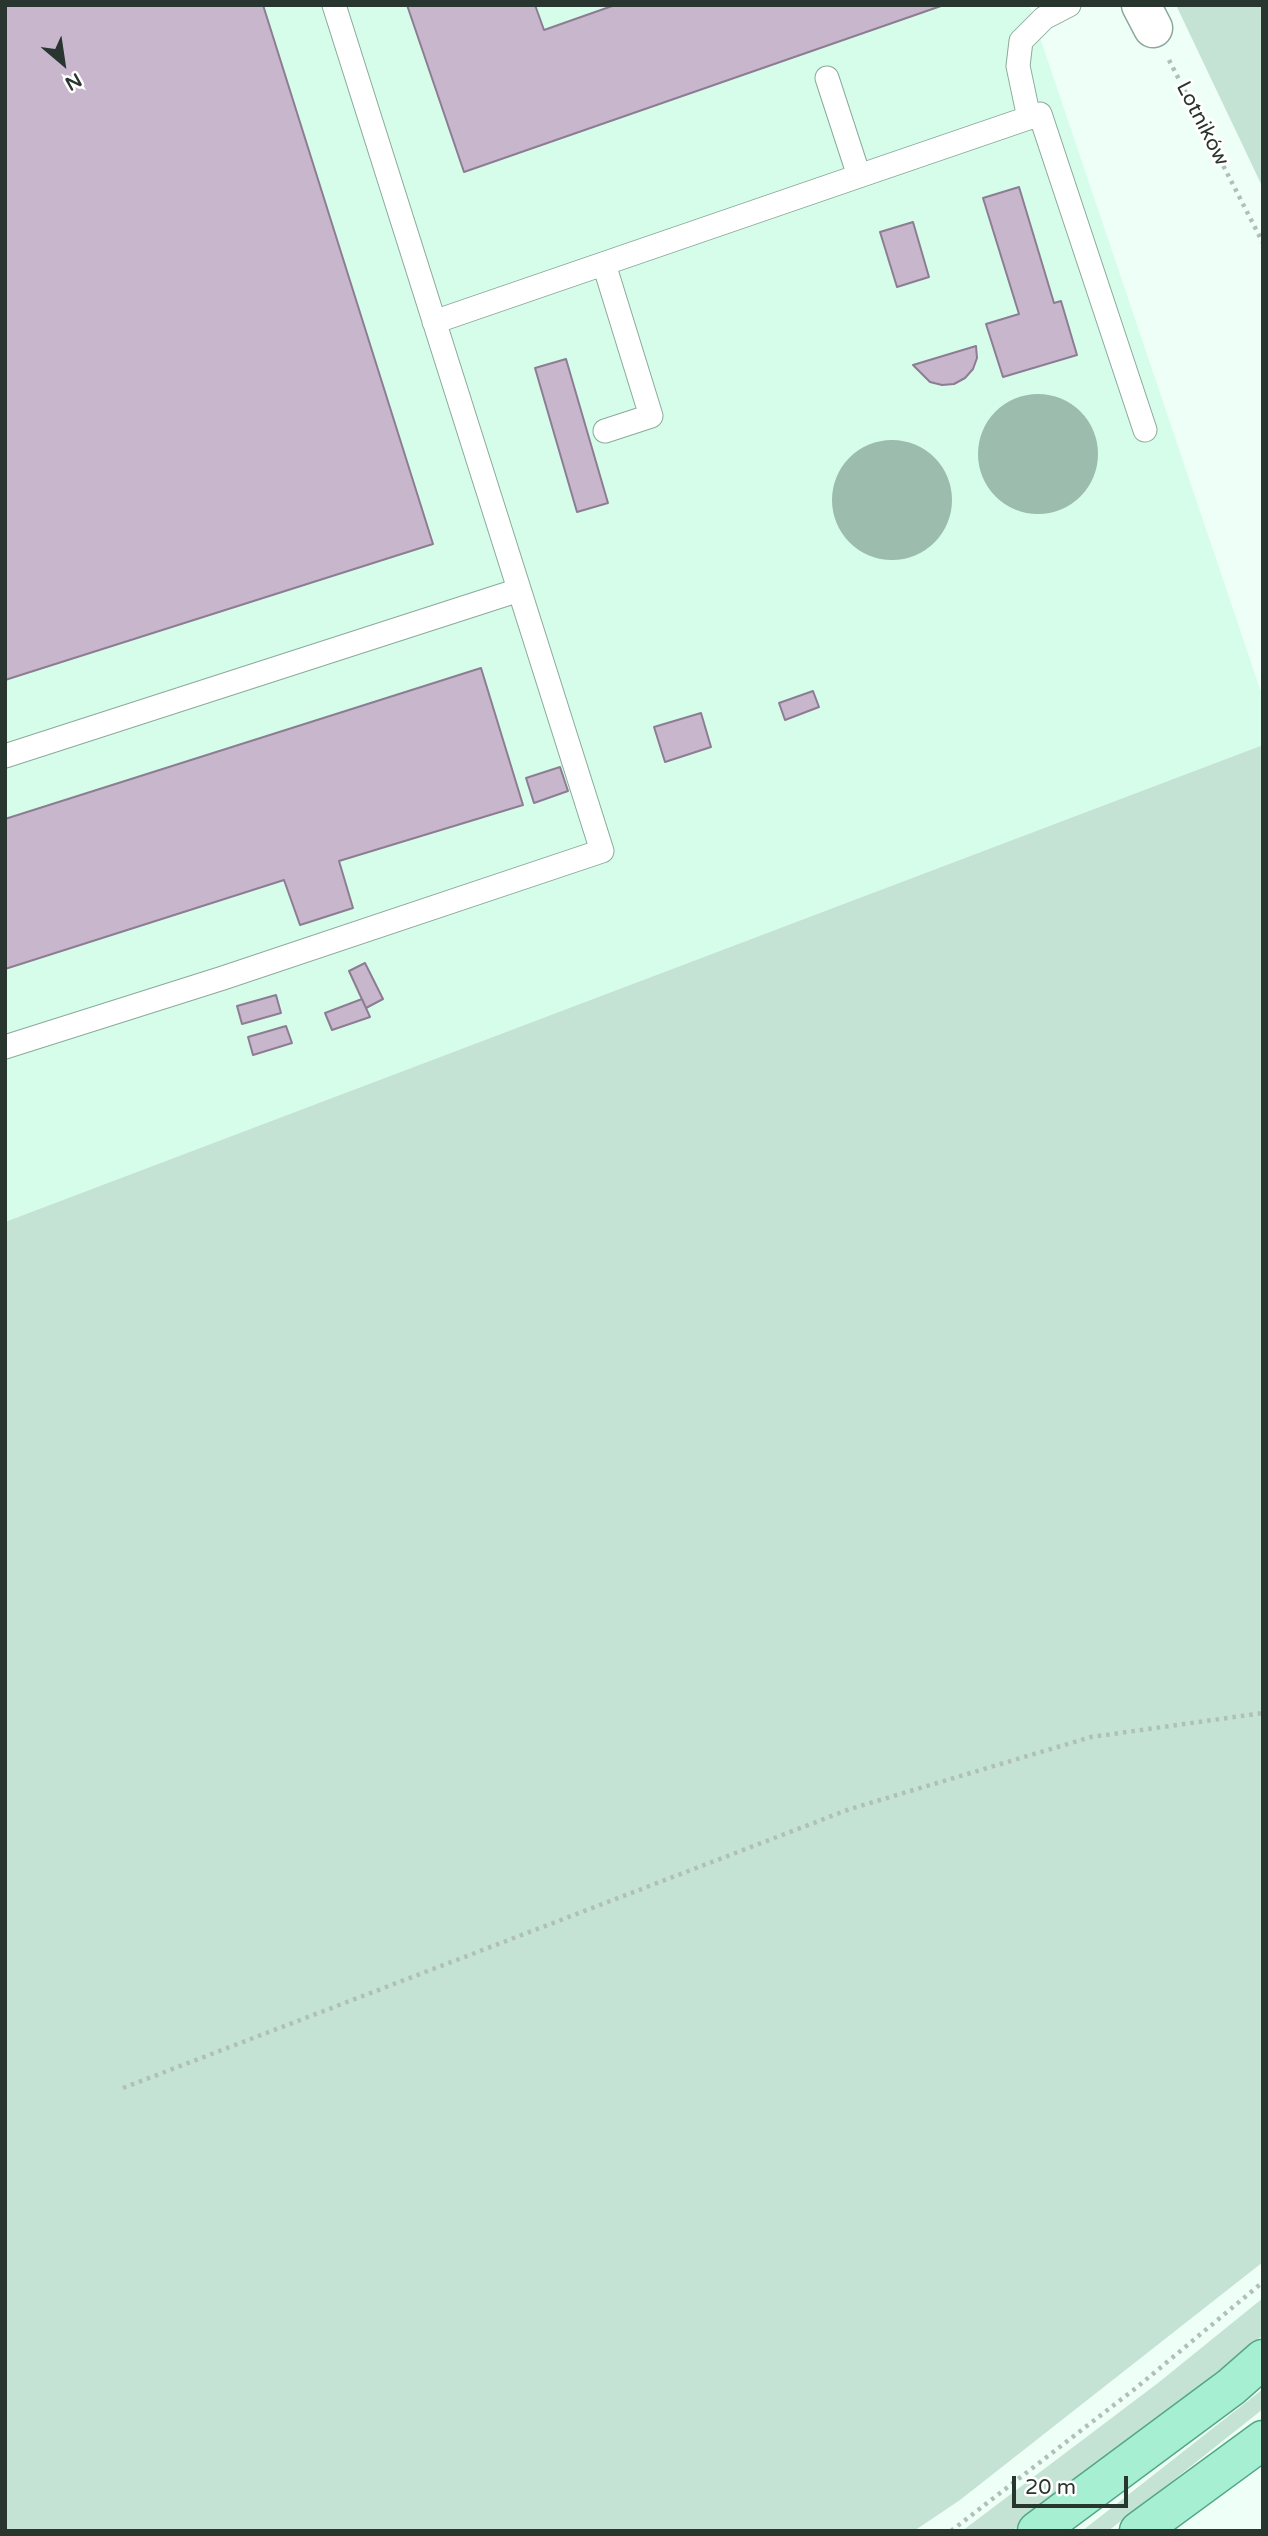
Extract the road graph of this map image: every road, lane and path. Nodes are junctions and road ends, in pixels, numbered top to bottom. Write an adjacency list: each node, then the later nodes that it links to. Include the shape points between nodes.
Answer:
1 (334, 5): 9 (lane)
2 (1069, 5): 5 (lane, via 1044,18 1021,41 1018,66)
3 (1147, 16): 7 (path, Lotników)
4 (827, 78): 6 (lane)
5 (1029, 118): 6 (lane); 10 (lane, via 1040,114)
6 (859, 176): 8 (lane)
7 (1263, 243)
8 (604, 264): 9 (lane); 11 (lane, via 651,416)
9 (434, 322): 12 (lane)
10 (1145, 429)
11 (606, 431)
12 (519, 590): 13 (lane); 14 (lane, via 602,851)
13 (5, 756)
14 (5, 1047)
15 (1263, 1713): 16 (path, via 1091,1737 850,1809)
16 (123, 2088)
17 (1263, 2282): 20 (path, via 1136,2388)
18 (1263, 2359): 21 (main road)
19 (1263, 2440): 22 (main road)
20 (951, 2531)
21 (1037, 2531)
22 (1139, 2531)

